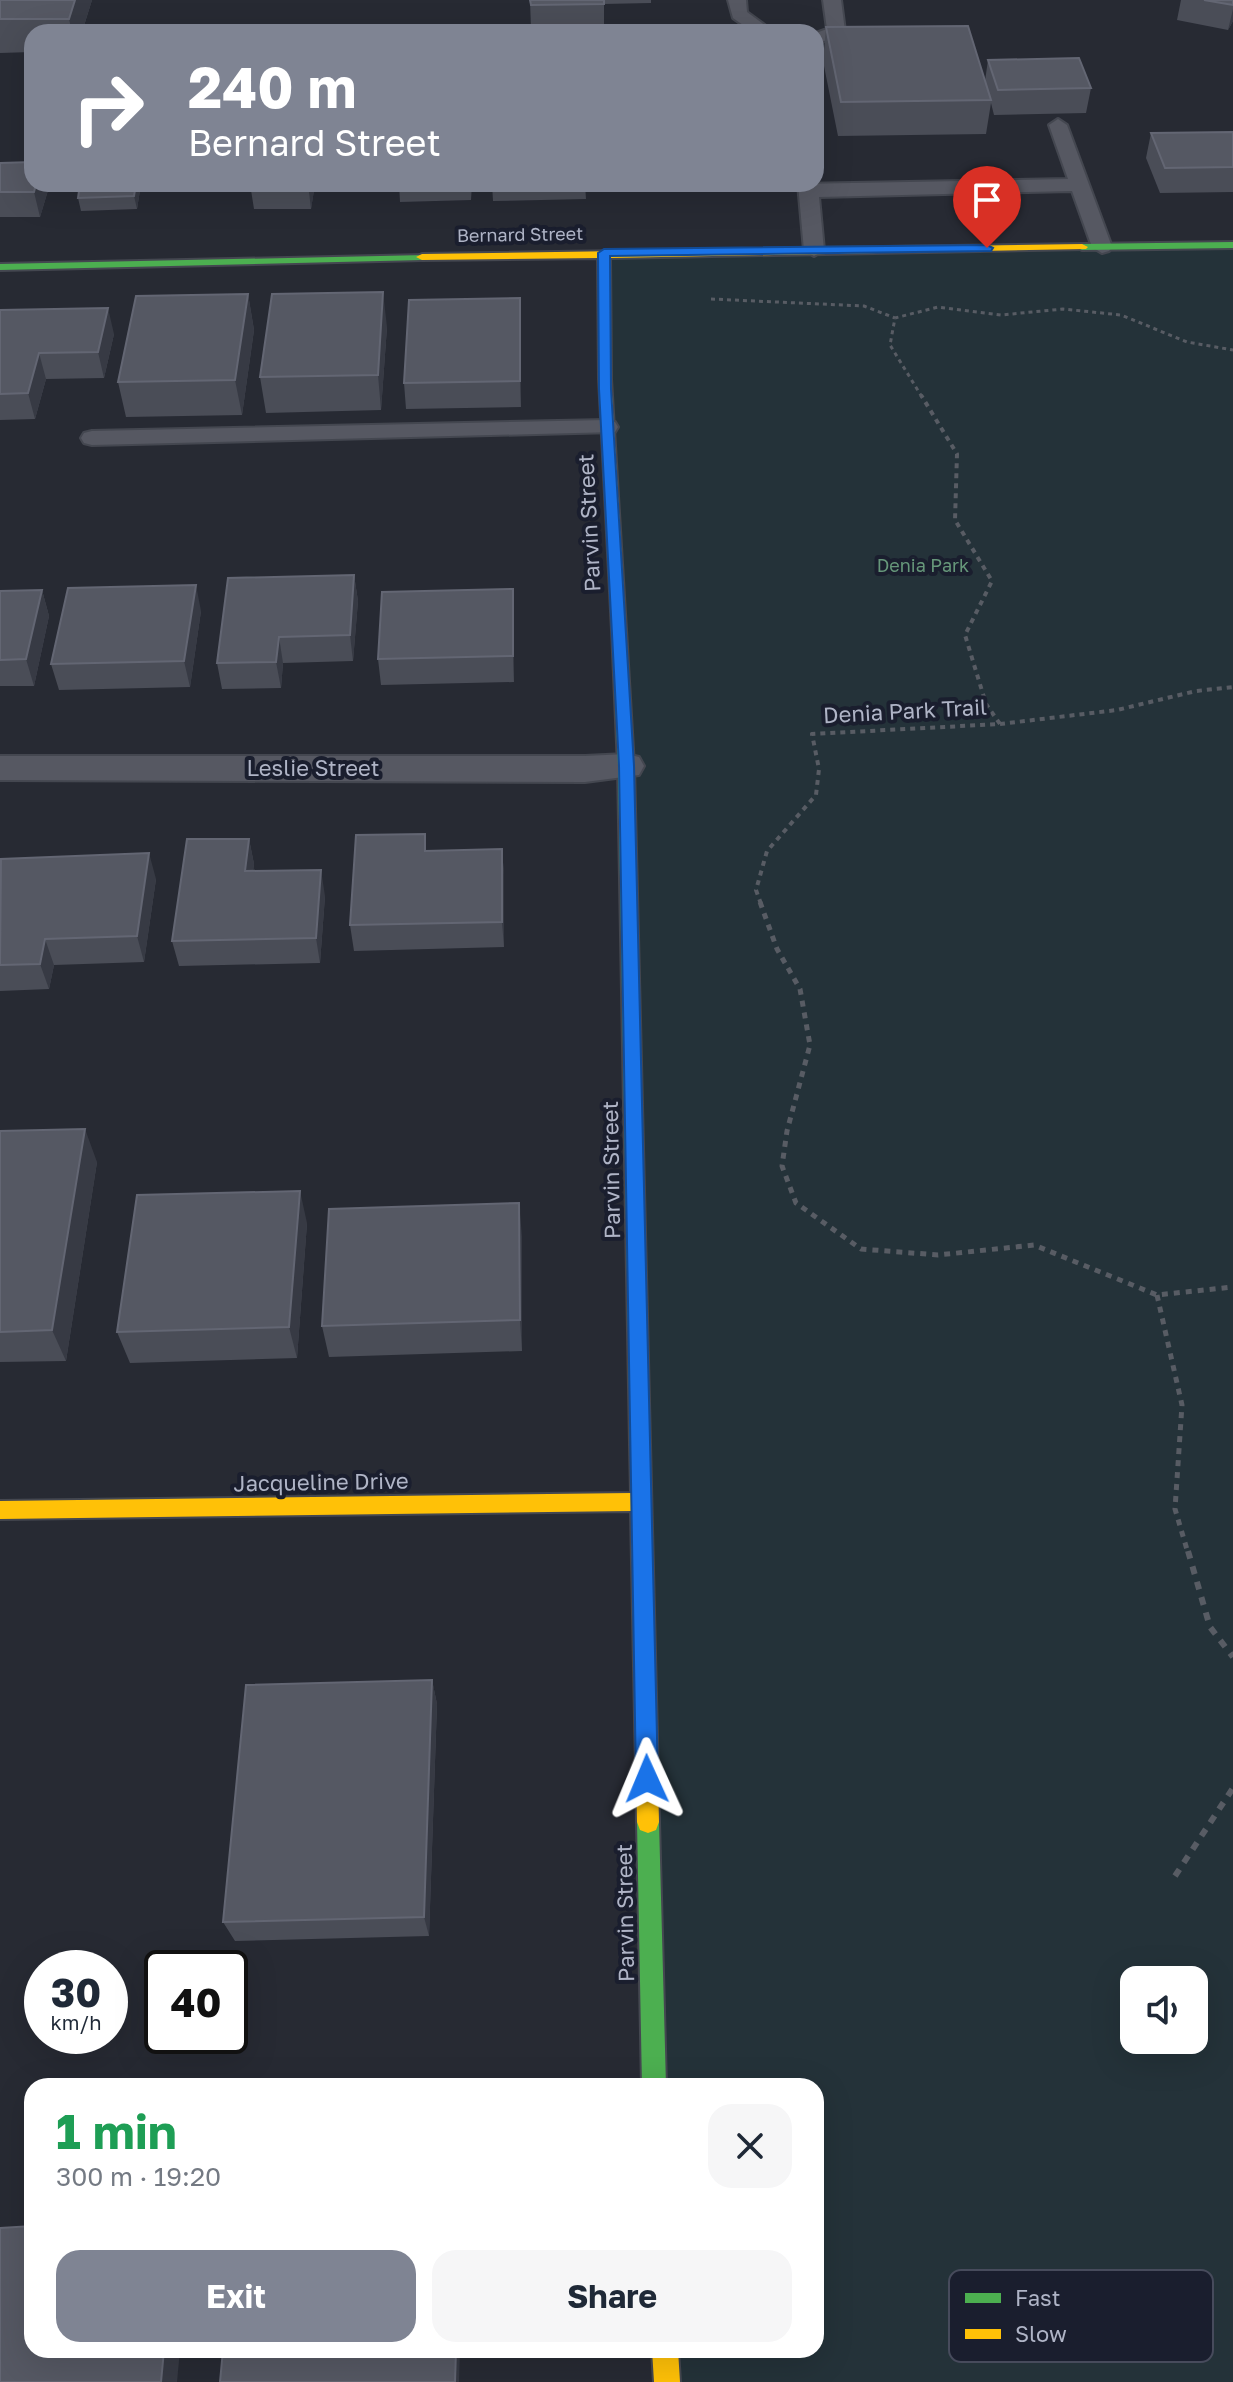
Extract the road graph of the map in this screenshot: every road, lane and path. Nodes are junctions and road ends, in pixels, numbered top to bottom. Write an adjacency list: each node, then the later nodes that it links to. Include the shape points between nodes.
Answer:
1 (737, 0): 3 (lane, via 739,14)
2 (832, 0): 4 (lane, via 836,31)
3 (753, 24)
4 (824, 36)
5 (1058, 125): 6 (lane)
6 (1079, 185): 7 (lane); 10 (lane)
7 (824, 187)
8 (808, 192): 11 (lane)
9 (1233, 245): 10 (street, Bernard Street)
10 (1102, 247): 11 (street, Bernard Street)
11 (814, 250): 12 (street, Bernard Street)
12 (604, 253): 13 (street, Bernard Street); 17 (street, Parvin Street)
13 (0, 267)
14 (711, 299): 15 (path, via 864,306)
15 (895, 318): 16 (path, via 938,307 1001,315 1063,309 1121,315 1187,342); 20 (path, Denia Park Trail, via 890,345 957,454 955,520 992,581 965,635 986,704)
16 (1233, 350)
17 (607, 427): 18 (lane); 21 (street, Parvin Street)
18 (92, 438)
19 (1233, 687): 20 (path, via 1117,710)
20 (1000, 724): 24 (path, Denia Park Trail, via 812,734 819,769 816,795 767,851 756,890 777,949 800,989 810,1045 782,1166 796,1203 861,1249 938,1255 1034,1245)
21 (626, 766): 22 (street, Leslie Street); 25 (street, Parvin Street)
22 (0, 768)
23 (1233, 1287): 24 (path, Denia Park Trail)
24 (1157, 1295): 27 (path, via 1182,1405 1175,1509 1210,1627)
25 (643, 1502): 26 (street, Jacqueline Drive); 30 (street, Parvin Street)
26 (0, 1510)
27 (1233, 1657)
28 (1233, 1788): 29 (path)
29 (1175, 1876)
30 (654, 2078)
31 (666, 2358): 32 (street)
32 (667, 2382)

